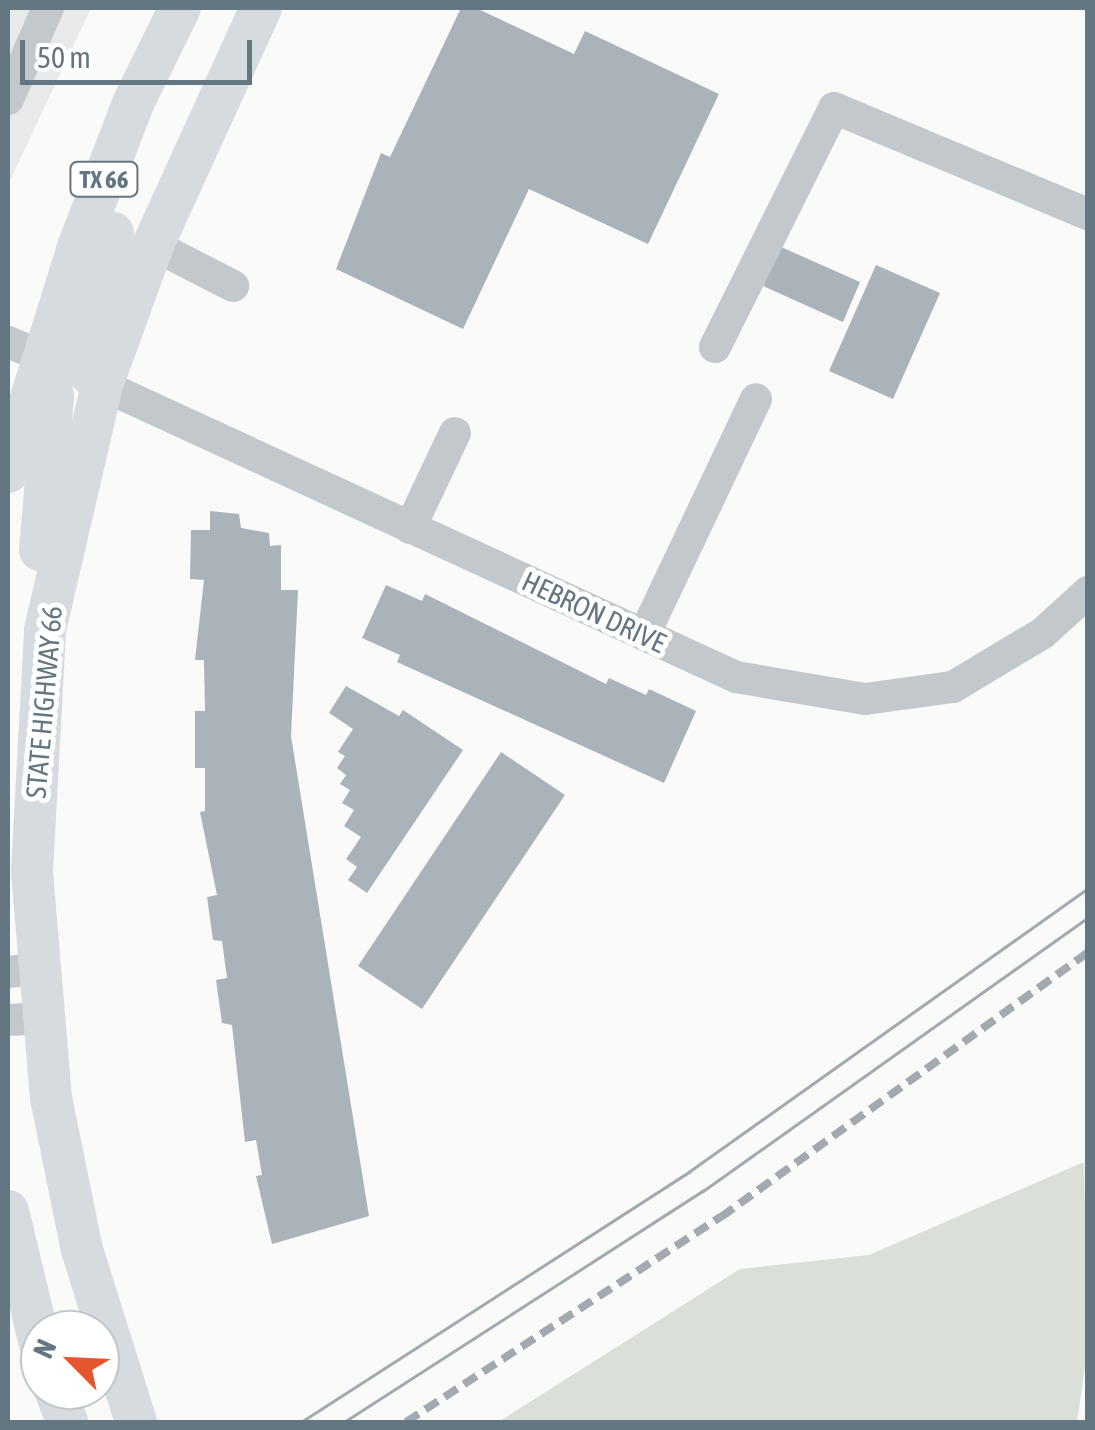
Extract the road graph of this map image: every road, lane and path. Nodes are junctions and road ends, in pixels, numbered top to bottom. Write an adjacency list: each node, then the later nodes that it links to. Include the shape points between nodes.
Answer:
1 (48, 8): 4 (street)
2 (180, 8): 6 (main road, TX 66)
3 (260, 8): 8 (main road, STATE HIGHWAY 66 / TX 66)
4 (20, 40): 5 (street)
5 (8, 95)
6 (134, 101): 11 (main road, TX 66); 12 (main road, via 131,184 81,335 82,367)
7 (1088, 214): 10 (street, via 834,108)
8 (153, 245): 9 (street); 12 (main road, STATE HIGHWAY 66 / TX 66)
9 (234, 286)
10 (716, 347)
11 (23, 349): 15 (main road, TX 66); 18 (main road, via 53,396 39,540)
12 (102, 385): 16 (street, HEBRON DRIVE); 18 (main road, STATE HIGHWAY 66 / TX 66)
13 (756, 399): 19 (street)
14 (455, 433): 16 (street)
15 (8, 472)
16 (410, 528): 19 (street, HEBRON DRIVE)
17 (1088, 592): 19 (street, HEBRON DRIVE, via 1043,634 953,687 865,699 736,678)
18 (48, 620): 20 (main road, STATE HIGHWAY 66 / TX 66)
19 (644, 636)
20 (23, 971): 21 (main road, STATE HIGHWAY 66 / TX 66)
21 (25, 1019): 24 (main road, STATE HIGHWAY 66 / TX 66, via 51,1098 82,1250)
22 (8, 1211): 23 (main road)
23 (32, 1310)
24 (136, 1422)

